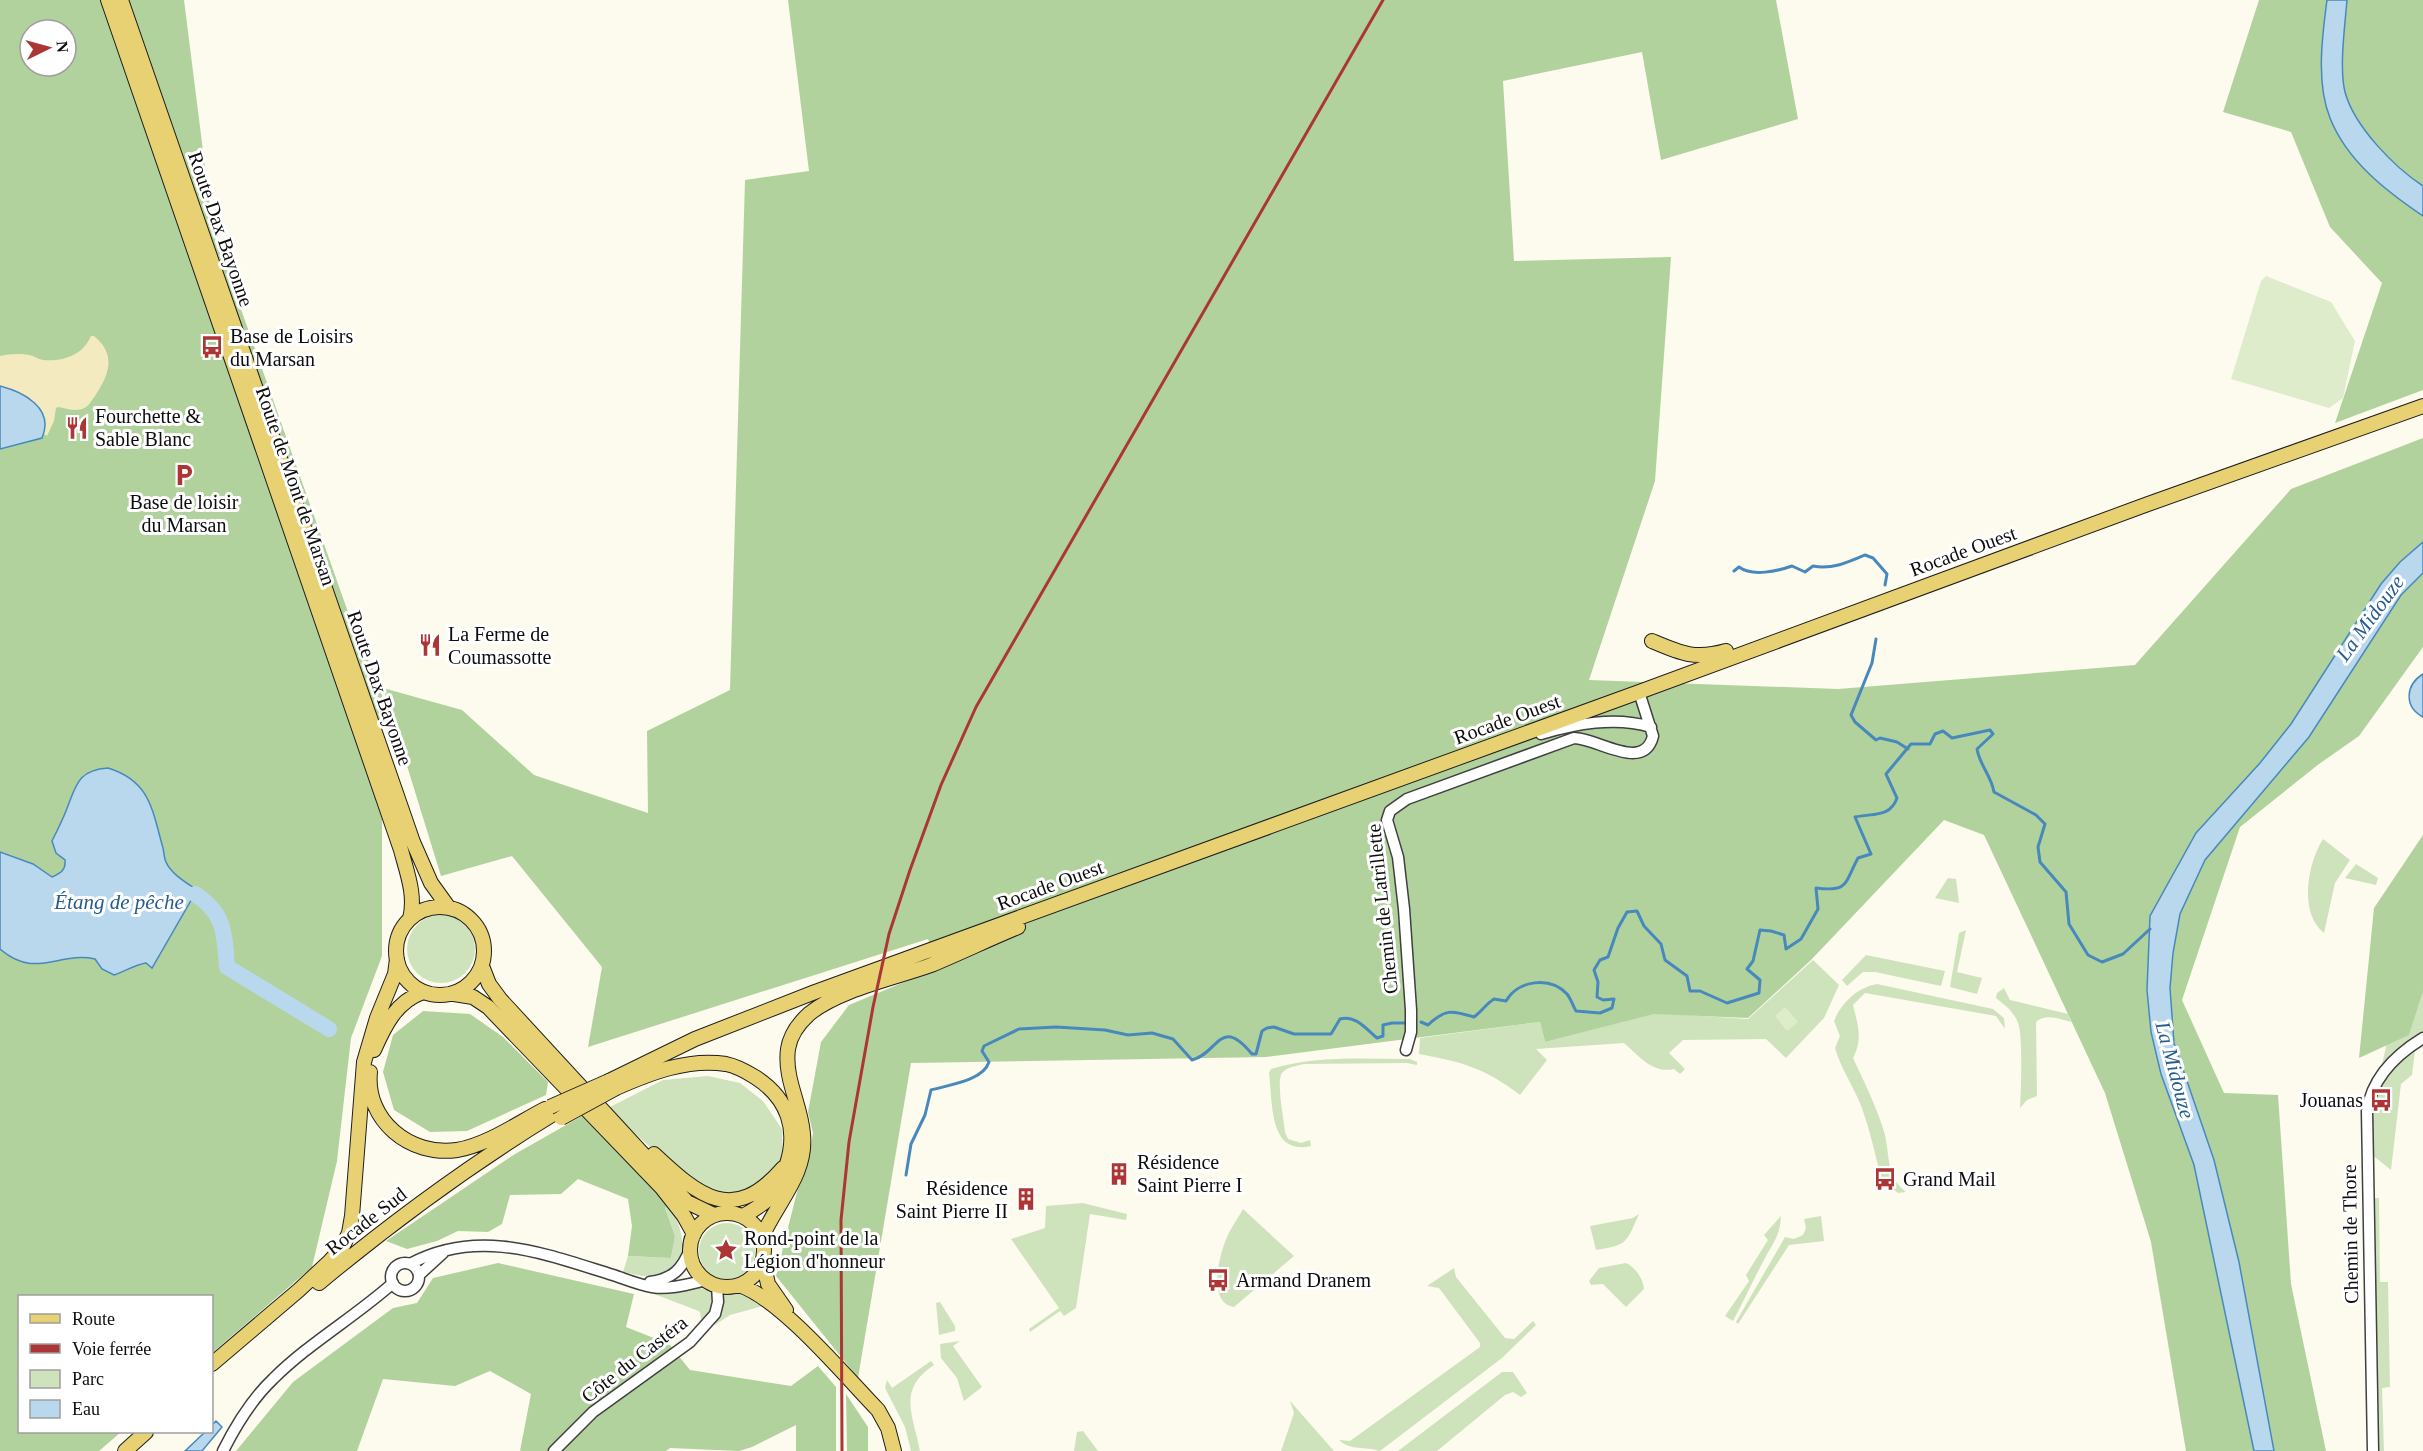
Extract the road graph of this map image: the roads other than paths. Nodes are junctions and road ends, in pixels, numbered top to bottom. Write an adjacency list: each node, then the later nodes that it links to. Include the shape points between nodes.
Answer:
1 (108, 0): 11 (main road, Route de Mont de Marsan, via 401,850 411,887)
2 (121, 0): 10 (main road, Route Dax Bayonne, via 413,842 431,884)
3 (2423, 406): 4 (main road, Rocade Ouest)
4 (1798, 633): 5 (main road, via 1710,656 1694,656); 6 (main road, Rocade Ouest)
5 (1652, 641)
6 (1639, 693): 7 (street); 8 (main road, Rocade Ouest)
7 (1651, 727): 8 (street, via 1582,723 1509,744); 17 (street, Chemin de Latrillette, via 1652,742 1640,752 1623,753 1586,738 1574,738 1407,799 1390,811 1387,820 1399,867 1407,943 1411,1032)
8 (1488, 746): 9 (main road, Rocade Ouest)
9 (1356, 794): 18 (main road, Rocade Ouest, via 815,992 695,1039); 25 (main road, via 1289,827 1015,928 833,1000 809,1015 791,1039 788,1057 802,1126 802,1156 792,1186)
10 (449, 908): 11 (main road, via 432,908); 13 (main road, via 470,918 477,927 484,947)
11 (410, 919): 12 (main road, via 399,937)
12 (397, 958): 14 (main road, via 406,979); 36 (main road, via 364,1062 352,1216 345,1240 336,1255 299,1290)
13 (482, 966): 15 (main road, via 471,984); 20 (main road, via 500,999)
14 (423, 992): 15 (main road); 19 (main road, via 398,1008 374,1050 369,1085 376,1110 390,1129 420,1146 458,1150)
15 (454, 994): 24 (main road, via 473,997 488,1007 662,1188)
16 (2423, 1038): 45 (street, Chemin de Thore, via 2384,1071 2367,1111)
17 (1406, 1050)
18 (613, 1085): 19 (main road, bridge); 21 (main road, via 702,1062 748,1072 776,1093 788,1113 793,1130)
19 (555, 1112): 37 (main road, Rocade Sud, via 457,1175 355,1253)
20 (604, 1113): 21 (main road, via 617,1120 682,1180 712,1197 727,1200 755,1194); 22 (main road, via 687,1202)
21 (788, 1161): 23 (main road, via 780,1186 770,1198)
22 (714, 1215): 23 (main road); 24 (main road)
23 (743, 1216): 25 (main road)
24 (694, 1233): 26 (main road)
25 (762, 1237): 28 (main road)
26 (690, 1249): 31 (main road, via 697,1272); 32 (street, via 685,1263 674,1274)
27 (446, 1250): 29 (street); 30 (street); 32 (street, via 484,1245 524,1248)
28 (763, 1260): 34 (main road, via 758,1271); 35 (main road, via 768,1284)
29 (410, 1264): 30 (street); 33 (street, via 394,1268)
30 (418, 1275): 33 (street, via 415,1286 408,1290)
31 (712, 1283): 32 (street, via 676,1287); 34 (main road); 43 (street, Côte du Castéra, via 717,1311 690,1342 593,1412)
32 (640, 1284)
33 (396, 1286): 42 (street, via 271,1381 240,1420)
34 (738, 1286): 35 (main road, via 758,1293)
35 (810, 1340): 44 (main road, via 878,1410)
36 (213, 1363)
37 (213, 1373)
38 (135, 1433): 40 (main road)
39 (144, 1433): 41 (main road)
40 (116, 1451)
41 (124, 1451)
42 (223, 1451)
43 (554, 1451)
44 (894, 1451)
45 (2373, 1451)

